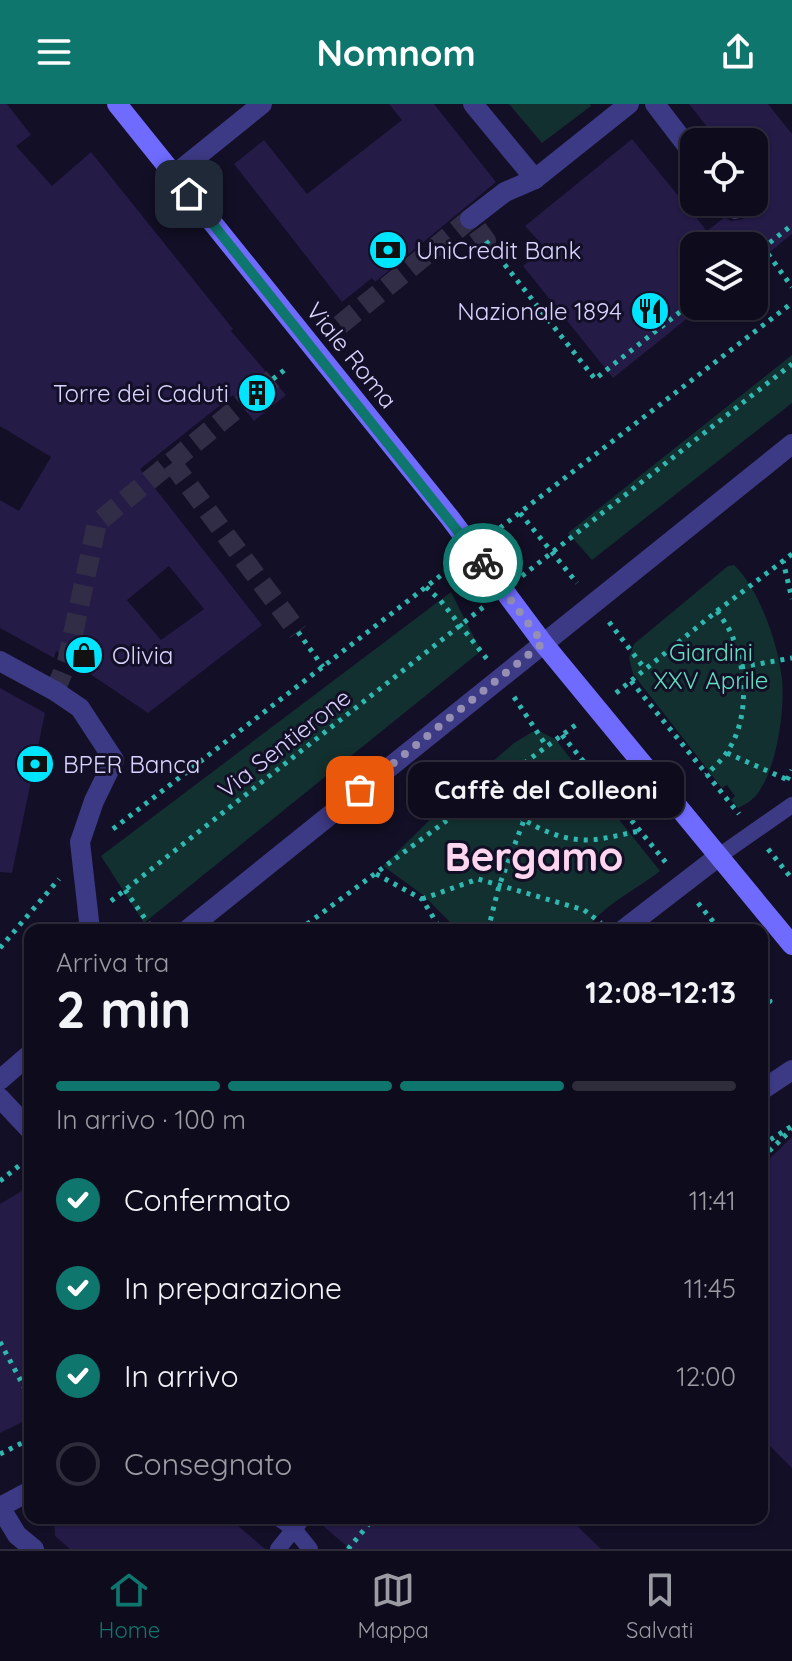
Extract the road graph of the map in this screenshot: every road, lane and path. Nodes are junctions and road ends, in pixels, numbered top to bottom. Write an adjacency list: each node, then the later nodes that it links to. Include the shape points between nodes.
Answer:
1 (117, 104): 7 (street, Viale Roma)
2 (262, 104): 7 (street)
3 (473, 104): 8 (street)
4 (629, 104): 8 (street)
5 (655, 104): 6 (street)
6 (680, 137)
7 (174, 175): 22 (street, Viale Roma)
8 (535, 179): 9 (street, via 505,192)
9 (470, 219)
10 (792, 225): 12 (path)
11 (486, 241): 16 (path, via 595,379)
12 (768, 244)
13 (768, 254): 14 (path)
14 (792, 287)
15 (792, 303): 21 (path)
16 (680, 312)
17 (792, 364): 23 (path)
18 (287, 368): 19 (path)
19 (273, 379)
20 (792, 444): 32 (street)
21 (520, 513): 22 (path); 23 (path)
22 (473, 549): 26 (path); 32 (street, Viale Roma)
23 (552, 553): 27 (path)
24 (792, 554): 25 (path)
25 (783, 561): 28 (path); 29 (path)
26 (426, 587): 35 (path); 53 (path, Via Sentierone, via 460,626)
27 (584, 591)
28 (792, 599)
29 (717, 611): 36 (path, via 733,637); 37 (path)
30 (601, 613): 37 (path)
31 (298, 632): 35 (path)
32 (543, 643): 48 (street, Viale Roma); 57 (street)
33 (792, 658): 36 (path)
34 (0, 661): 47 (street, via 80,708 114,760 94,801)
35 (323, 667): 47 (path)
36 (741, 667): 38 (path, via 744,699 739,729)
37 (645, 669): 40 (path, via 631,681)
38 (727, 753): 40 (path); 41 (path)
39 (792, 770): 41 (path)
40 (706, 775): 46 (path)
41 (789, 781)
42 (487, 792): 44 (path); 45 (path, via 562,735); 49 (path)
43 (792, 805): 46 (lane)
44 (524, 820): 45 (path, via 553,834 587,840); 52 (path)
45 (640, 831): 51 (path)
46 (754, 831): 48 (lane); 50 (path)
47 (80, 854): 55 (street); 65 (path)
48 (719, 856): 51 (street); 64 (street, Viale Roma)
49 (376, 874): 54 (path); 58 (path)
50 (792, 879)
51 (683, 884): 62 (street); 63 (path)
52 (499, 886): 54 (path, via 478,879); 60 (path); 61 (path, via 584,910)
53 (125, 890): 55 (path, Via Sentierone); 56 (path)
54 (422, 899): 59 (path)
55 (89, 924)
56 (149, 924)
57 (194, 924)
58 (307, 924)
59 (437, 924)
60 (490, 924)
61 (603, 924)
62 (631, 924)
63 (715, 924)
64 (792, 945)
65 (0, 948)
66 (24, 1059): 68 (street)
67 (792, 1070): 69 (street)
68 (0, 1080)
69 (768, 1086)
70 (0, 1096): 71 (street); 72 (street)
71 (24, 1110)
72 (24, 1123)
73 (792, 1128): 74 (path); 75 (path)
74 (768, 1142)
75 (768, 1152)
76 (24, 1162): 77 (path)
77 (0, 1181)
78 (0, 1342): 79 (path)
79 (24, 1387)
80 (24, 1442): 81 (path)
81 (0, 1454)
82 (24, 1494): 83 (street)
83 (0, 1507): 87 (street, via 17,1535)
84 (297, 1524): 88 (lane)
85 (298, 1524): 89 (lane)
86 (369, 1524): 90 (path)
87 (34, 1549)
88 (278, 1549)
89 (310, 1549)
90 (348, 1549)

